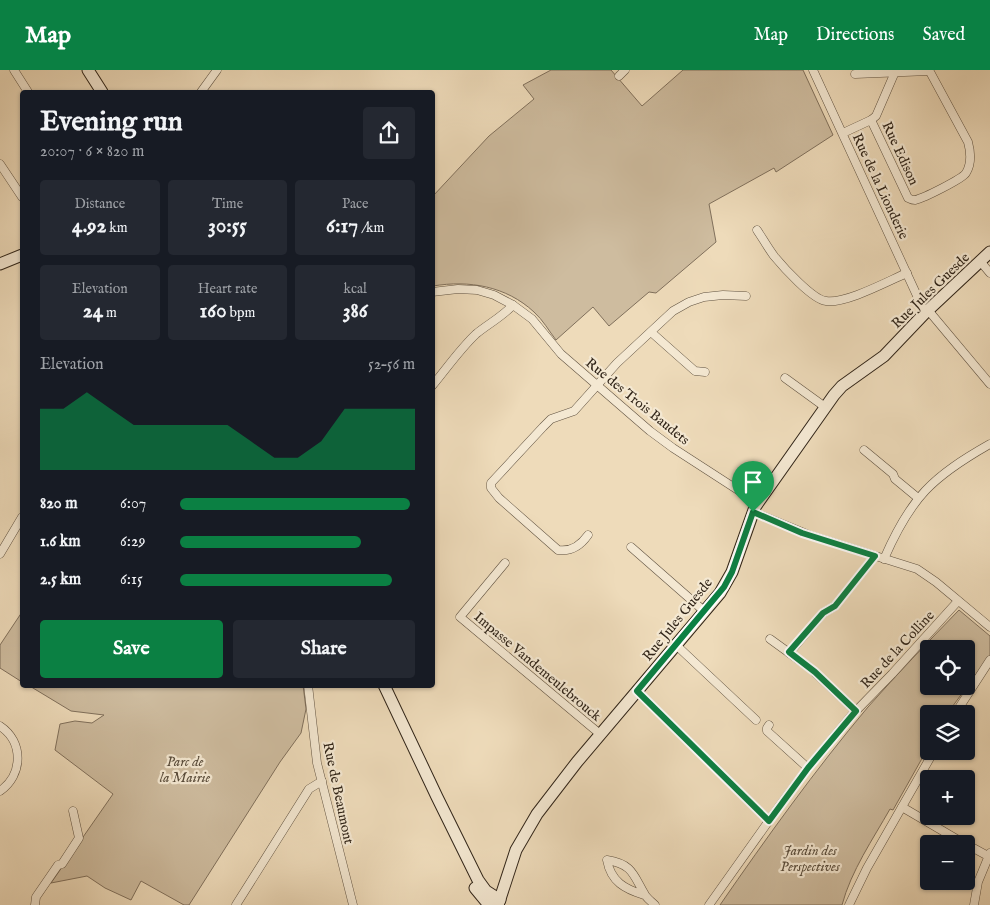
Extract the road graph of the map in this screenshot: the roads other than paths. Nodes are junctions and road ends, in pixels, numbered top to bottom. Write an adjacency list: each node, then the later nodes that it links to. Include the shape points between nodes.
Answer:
1 (14, 70): 9 (street)
2 (88, 70): 10 (main road)
3 (96, 70): 11 (main road)
4 (217, 70): 12 (street)
5 (814, 70): 14 (street, Rue de la Lionderie)
6 (929, 71): 7 (street, Rue Edison); 13 (street, Rue Edison, via 968,142 969,166 960,180 916,200 908,198)
7 (895, 72): 8 (street, Rue Edison); 13 (street, Rue Edison, via 879,110)
8 (855, 74)
9 (27, 90)
10 (101, 90)
11 (105, 90)
12 (202, 90)
13 (871, 120): 14 (street, Rue Edison)
14 (843, 133): 22 (street, Rue de la Lionderie)
15 (1, 167): 16 (street)
16 (20, 191)
17 (757, 230): 22 (street, via 781,264 823,301 847,298)
18 (990, 252): 20 (main road, Rue Jules Guesde)
19 (20, 256): 21 (main road)
20 (980, 261): 23 (street); 27 (main road, Rue Jules Guesde)
21 (0, 264)
22 (907, 273): 27 (street, Rue de la Lionderie)
23 (990, 273)
24 (435, 292): 26 (street, Rue des Trois Baudets, via 477,290)
25 (746, 296): 28 (street, via 713,296 689,302 673,311)
26 (513, 305): 31 (street, via 465,345); 33 (street, Rue des Trois Baudets, via 532,319 561,354)
27 (927, 312): 32 (street, Rue de la Lionderie); 34 (main road, Rue Jules Guesde, via 879,360 842,386)
28 (651, 332): 29 (street, via 695,371); 33 (street)
29 (705, 372)
30 (785, 378): 34 (street)
31 (435, 382)
32 (990, 384)
33 (598, 385): 38 (street, Rue des Trois Baudets, via 662,441); 40 (street, via 574,411 551,420 543,427 491,483 499,498 558,550 569,550 582,544)
34 (825, 407): 38 (main road, Rue Jules Guesde)
35 (990, 444): 37 (street, via 954,465)
36 (864, 450): 37 (street)
37 (918, 498): 44 (street)
38 (756, 507): 43 (street, Rue des Trois Baudets, via 802,533); 47 (main road, Rue Jules Guesde, via 728,579)
39 (20, 520): 42 (street)
40 (588, 535)
41 (631, 547): 47 (street)
42 (0, 554)
43 (875, 556): 44 (street, Rue des Trois Baudets); 51 (street, via 835,606 823,613)
44 (884, 559): 46 (street, Rue des Trois Baudets, via 923,573)
45 (506, 563): 61 (street, Impasse Vandemeulebrouck, via 460,617)
46 (958, 601): 48 (street, Rue des Trois Baudets); 57 (street, Rue de la Colline)
47 (704, 611): 50 (main road, Rue Jules Guesde)
48 (990, 627)
49 (770, 639): 51 (street)
50 (676, 646): 55 (main road, Rue Jules Guesde); 58 (street)
51 (789, 652): 57 (street)
52 (990, 660): 56 (street)
53 (308, 688): 64 (street, Rue de Beaumont)
54 (385, 688): 66 (main road)
55 (637, 691): 61 (main road, Rue Jules Guesde); 69 (street)
56 (961, 705)
57 (856, 711): 63 (street, Rue de la Colline)
58 (756, 720)
59 (769, 725): 63 (street, via 767,731)
60 (0, 726): 65 (street, via 12,738 18,756 13,777)
61 (600, 734): 74 (main road, Rue Jules Guesde, via 532,822 516,850)
62 (929, 760): 67 (street)
63 (808, 768): 69 (street, Rue de la Colline)
64 (322, 781): 76 (street, via 309,789); 77 (street, Rue de Beaumont)
65 (0, 791)
66 (436, 797): 74 (main road, via 482,887); 78 (main road, via 472,883)
67 (902, 807): 70 (street); 81 (street)
68 (73, 811): 75 (street, via 78,838 36,897)
69 (769, 821): 80 (street, Rue de la Colline)
70 (950, 835)
71 (975, 848): 72 (street)
72 (989, 854): 82 (street, via 978,882)
73 (644, 895): 73 (street, via 629,869 607,860 610,873 617,882); 79 (street)
74 (499, 902)
75 (34, 905)
76 (236, 905)
77 (353, 905)
78 (489, 905)
79 (655, 905)
80 (709, 905)
81 (849, 905)
82 (974, 905)

